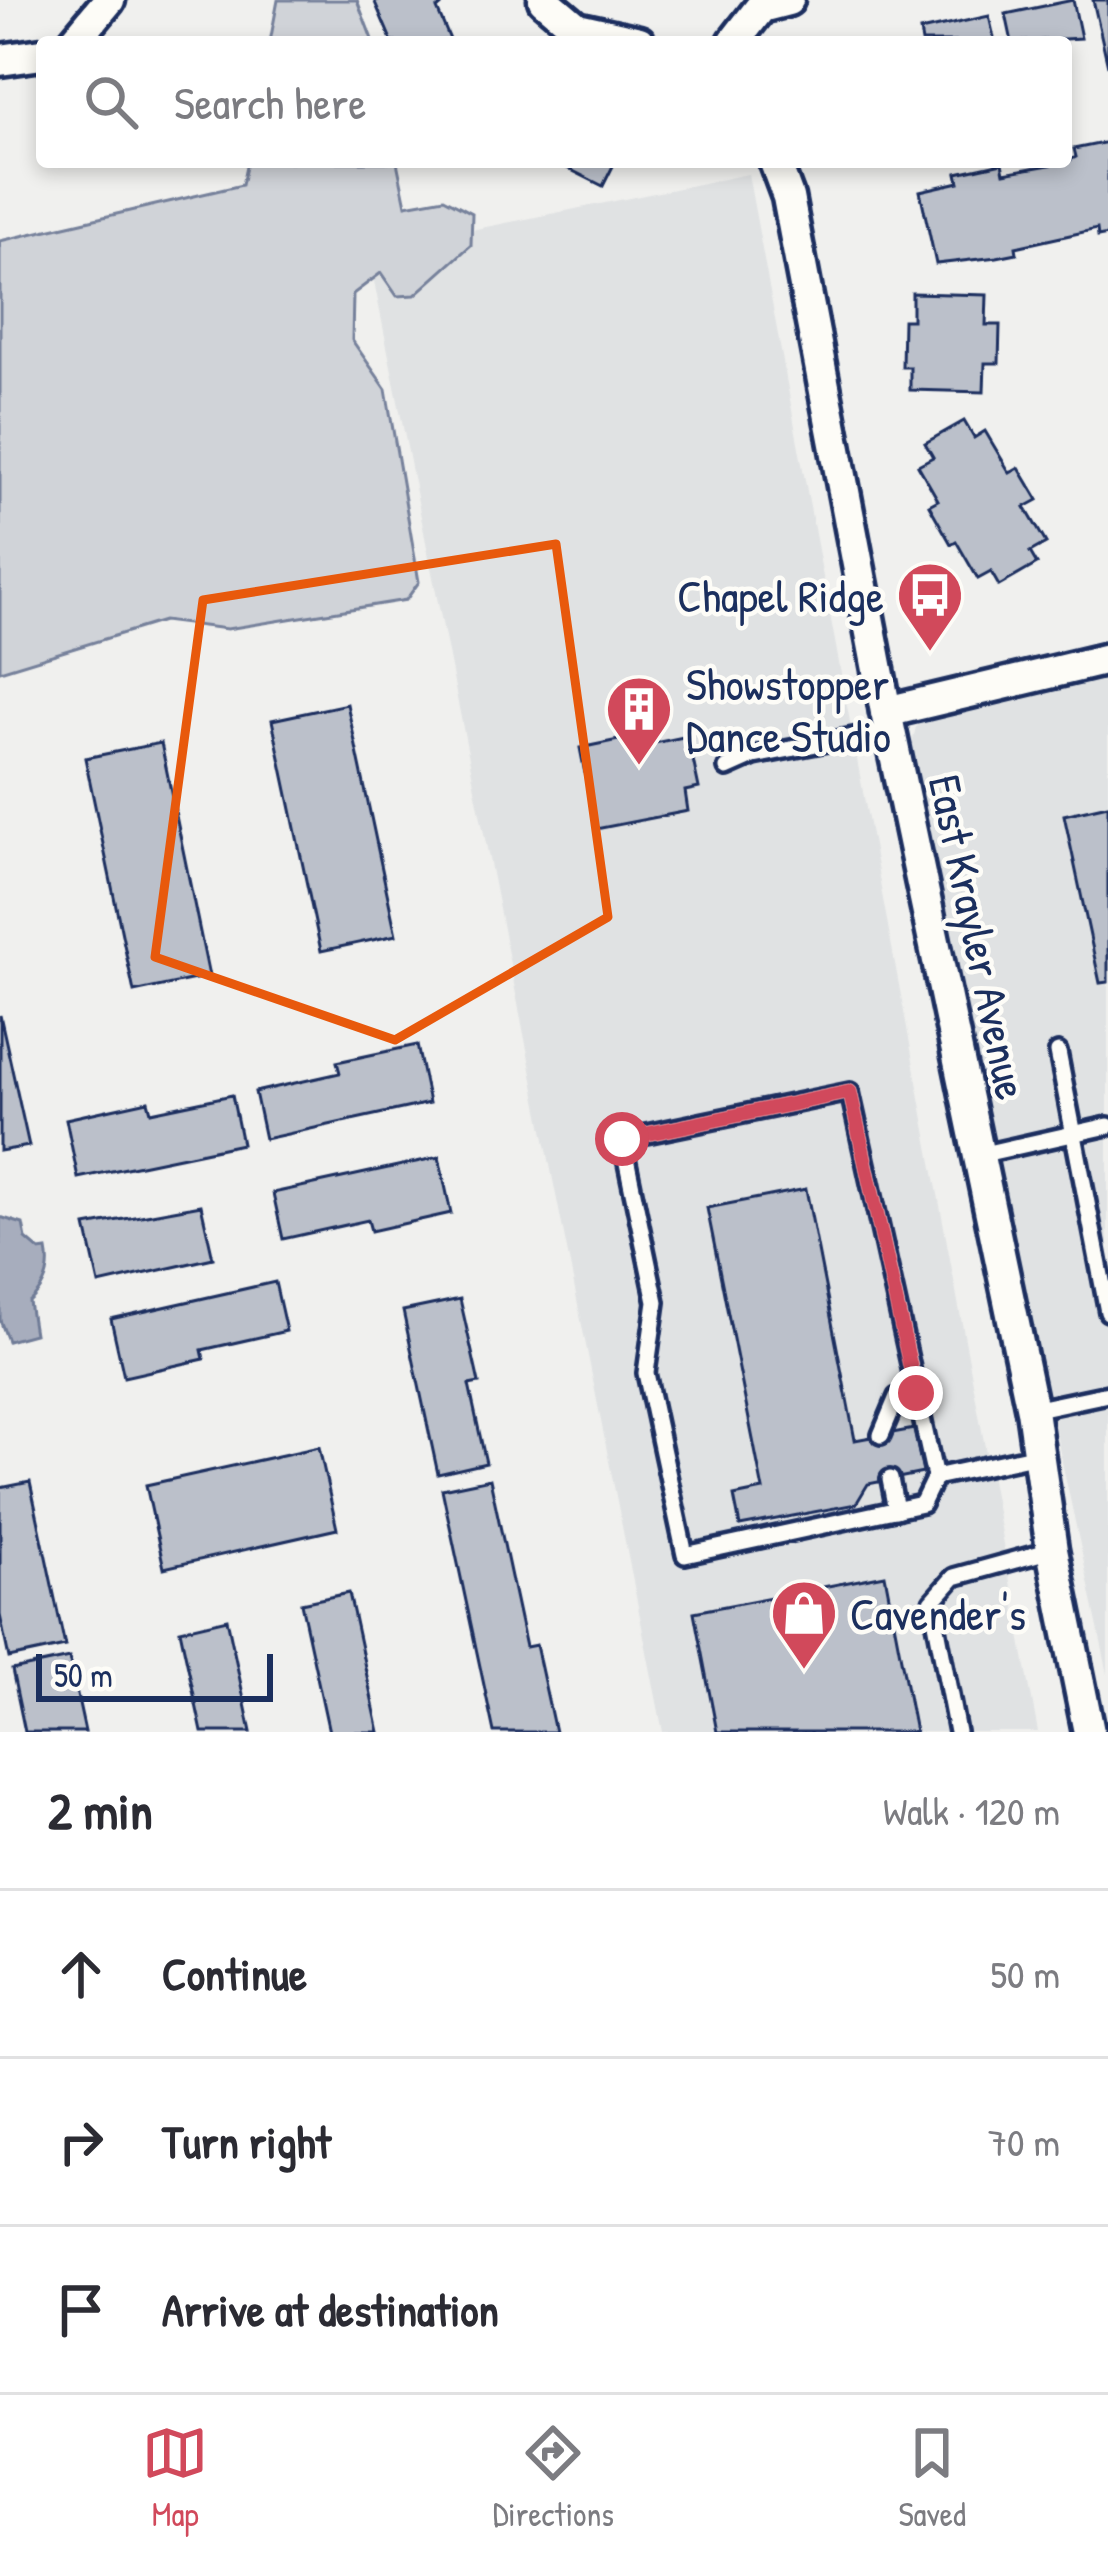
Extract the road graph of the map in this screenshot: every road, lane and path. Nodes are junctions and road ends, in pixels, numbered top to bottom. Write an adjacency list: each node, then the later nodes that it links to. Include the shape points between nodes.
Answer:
1 (109, 0): 4 (street)
2 (544, 0): 5 (street, via 578,28)
3 (788, 0): 6 (street, via 761,7)
4 (82, 36)
5 (613, 36)
6 (739, 36)
7 (36, 55): 8 (street)
8 (0, 60)
9 (778, 168): 11 (street, East Krayler Avenue)
10 (1108, 659): 11 (street)
11 (888, 721): 12 (lane); 16 (street, East Krayler Avenue)
12 (727, 768)
13 (1058, 1052): 15 (lane)
14 (1108, 1126): 15 (lane)
15 (1073, 1134): 16 (lane); 17 (lane)
16 (979, 1155): 20 (street, East Krayler Avenue)
17 (1108, 1312)
18 (916, 1393): 21 (lane, via 897,1397); 23 (lane); 25 (lane, via 850,1092 622,1139 656,1302 646,1373 685,1555)
19 (1108, 1394): 20 (lane)
20 (1032, 1410): 22 (street, East Krayler Avenue)
21 (881, 1435)
22 (1038, 1455): 23 (lane); 26 (street, East Krayler Avenue)
23 (935, 1477): 25 (lane, via 922,1504)
24 (890, 1479): 25 (lane)
25 (896, 1510)
26 (1052, 1550): 27 (lane, via 954,1577 932,1602); 28 (street, East Krayler Avenue)
27 (956, 1732)
28 (1089, 1732)

